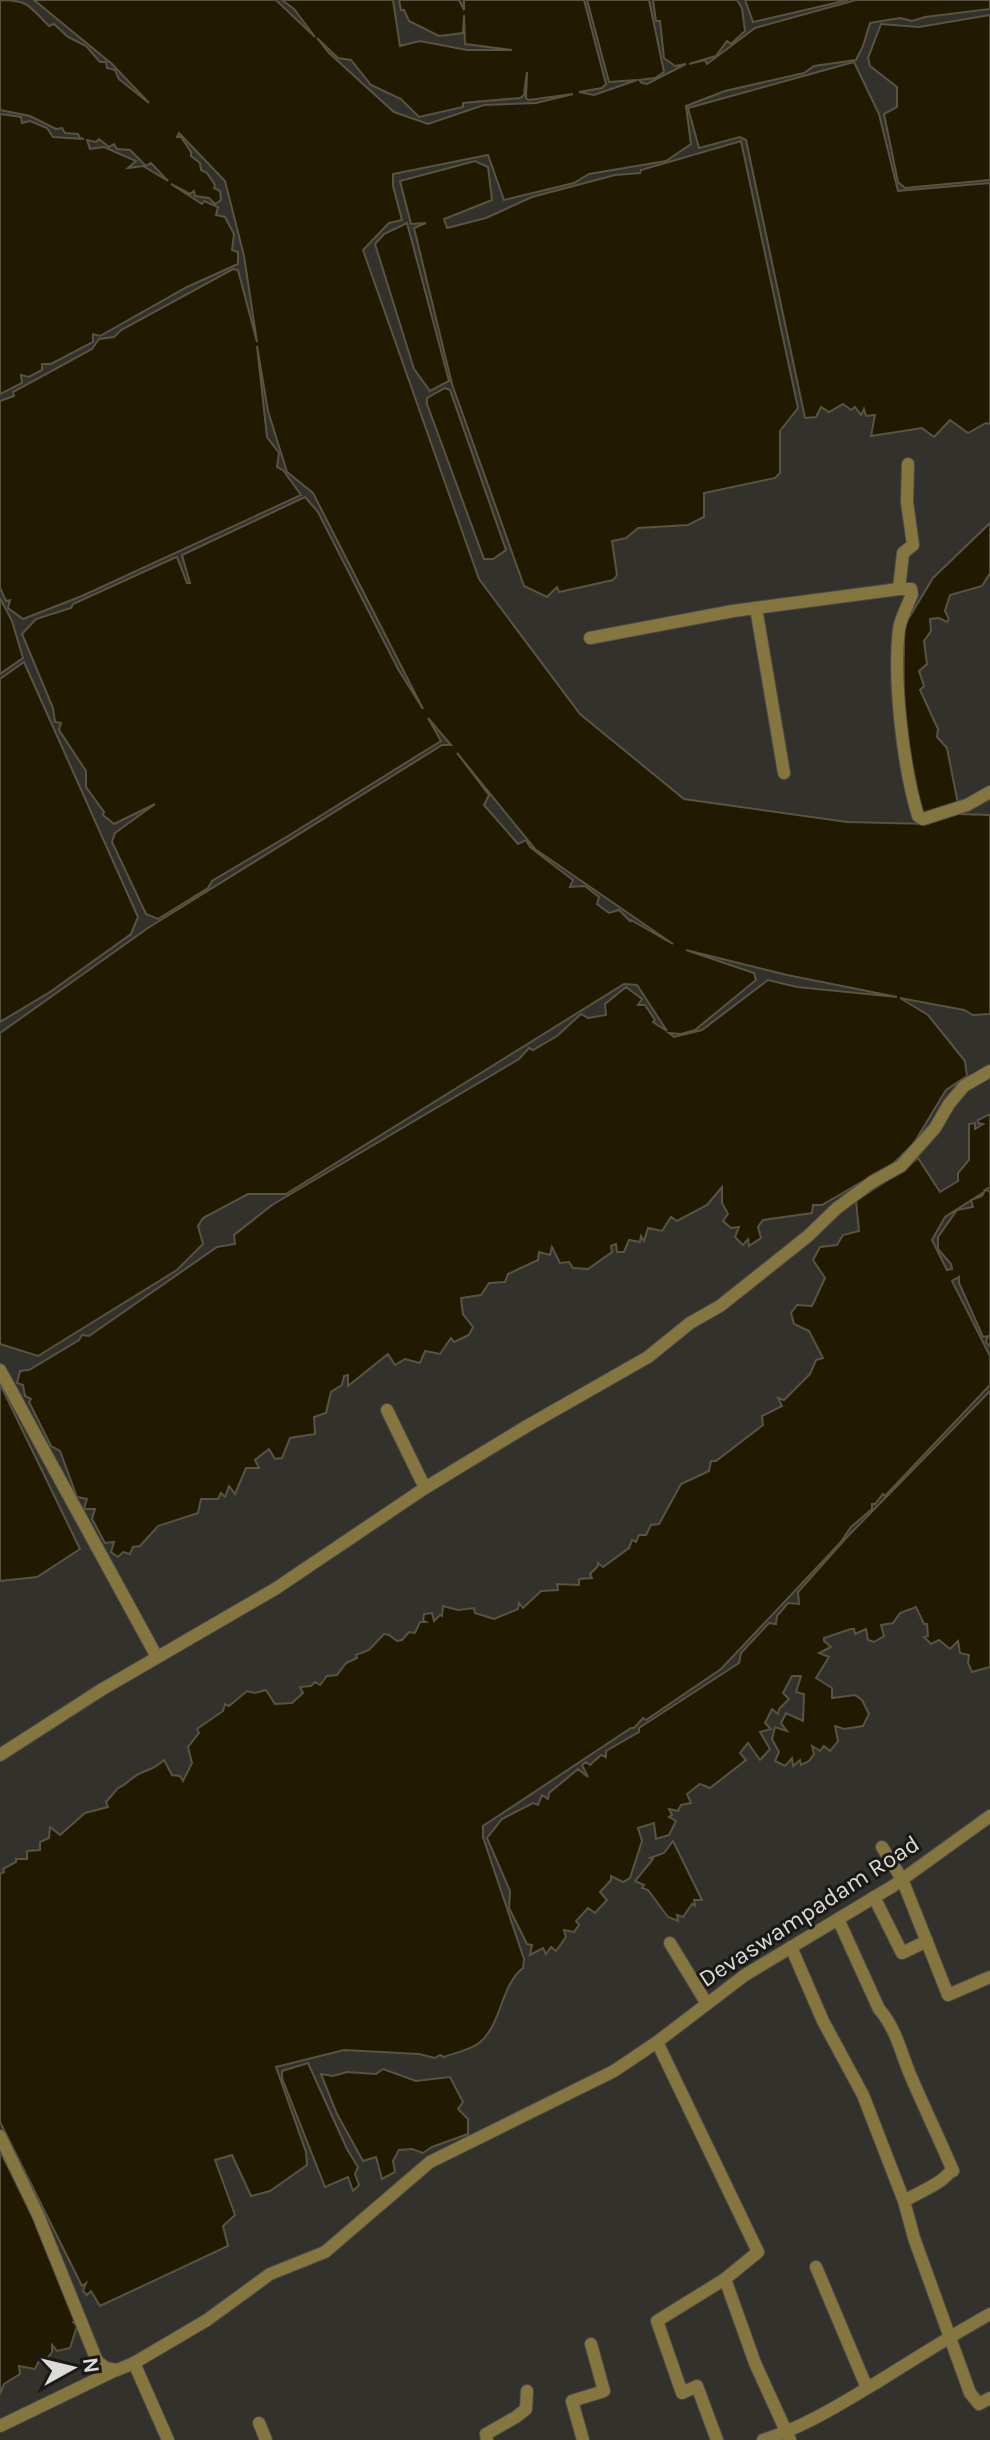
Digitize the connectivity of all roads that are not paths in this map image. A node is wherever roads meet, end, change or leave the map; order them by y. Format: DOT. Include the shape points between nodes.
graph roads {
  1 [pos="908,464"];
  2 [pos="899,589"];
  3 [pos="756,608"];
  4 [pos="590,638"];
  5 [pos="784,773"];
  6 [pos="990,792"];
  7 [pos="990,1071"];
  8 [pos="0,1370"];
  9 [pos="387,1410"];
  10 [pos="425,1488"];
  11 [pos="157,1657"];
  12 [pos="0,1755"];
  13 [pos="990,1816"];
  14 [pos="882,1847"];
  15 [pos="902,1879"];
  16 [pos="874,1897"];
  17 [pos="838,1919"];
  18 [pos="927,1941"];
  19 [pos="670,1943"];
  20 [pos="791,1947"];
  21 [pos="990,1977"];
  22 [pos="707,2004"];
  23 [pos="657,2042"];
  24 [pos="0,2136"];
  25 [pos="904,2201"];
  26 [pos="816,2267"];
  27 [pos="725,2279"];
  28 [pos="990,2314"];
  29 [pos="949,2336"];
  30 [pos="591,2344"];
  31 [pos="134,2363"];
  32 [pos="117,2370"];
  33 [pos="867,2388"];
  34 [pos="527,2391"];
  35 [pos="990,2398"];
  36 [pos="259,2423"];
  37 [pos="0,2426"];
  38 [pos="789,2436"];
  39 [pos="168,2440"];
  40 [pos="266,2440"];
  41 [pos="487,2440"];
  42 [pos="583,2440"];
  43 [pos="717,2440"];
  44 [pos="763,2440"];
  1 -- 2 [label="street" via="913,545 903,553"];
  2 -- 3 [label="street"];
  2 -- 6 [label="street" via="911,589 912,594 899,626 899,695 918,816 923,819 967,805"];
  3 -- 4 [label="street"];
  3 -- 5 [label="street"];
  7 -- 10 [label="street" via="964,1086 901,1166 837,1208 720,1306 621,1374"];
  8 -- 11 [label="street"];
  9 -- 10 [label="street"];
  10 -- 11 [label="street" via="275,1589"];
  11 -- 12 [label="street"];
  13 -- 15 [label="street, Devaswampadam Road"];
  14 -- 15 [label="street"];
  15 -- 16 [label="street, Devaswampadam Road"];
  15 -- 18 [label="street"];
  16 -- 17 [label="street, Devaswampadam Road"];
  16 -- 18 [label="street" via="902,1953"];
  17 -- 20 [label="street, Devaswampadam Road"];
  17 -- 25 [label="street" via="901,2046 953,2170"];
  18 -- 21 [label="street" via="948,1995"];
  19 -- 22 [label="street"];
  20 -- 22 [label="street, Devaswampadam Road"];
  20 -- 25 [label="street" via="863,2095"];
  22 -- 23 [label="street, Devaswampadam Road"];
  23 -- 27 [label="street" via="758,2252"];
  23 -- 31 [label="street, Devaswampadam Road" via="614,2071 430,2162 325,2252 270,2274"];
  24 -- 32 [label="street" via="97,2361"];
  25 -- 29 [label="street"];
  26 -- 33 [label="street"];
  27 -- 38 [label="street"];
  27 -- 43 [label="street" via="657,2321 682,2393 697,2386"];
  28 -- 29 [label="street"];
  29 -- 33 [label="street"];
  29 -- 35 [label="street" via="970,2393 979,2404"];
  30 -- 42 [label="street" via="604,2391 572,2401"];
  31 -- 32 [label="street, Devaswampadam Road"];
  31 -- 39 [label="street"];
  32 -- 37 [label="street, Devaswampadam Road"];
  33 -- 38 [label="street"];
  34 -- 41 [label="street" via="526,2409 486,2434"];
  36 -- 40 [label="street"];
  38 -- 44 [label="street"];
}
